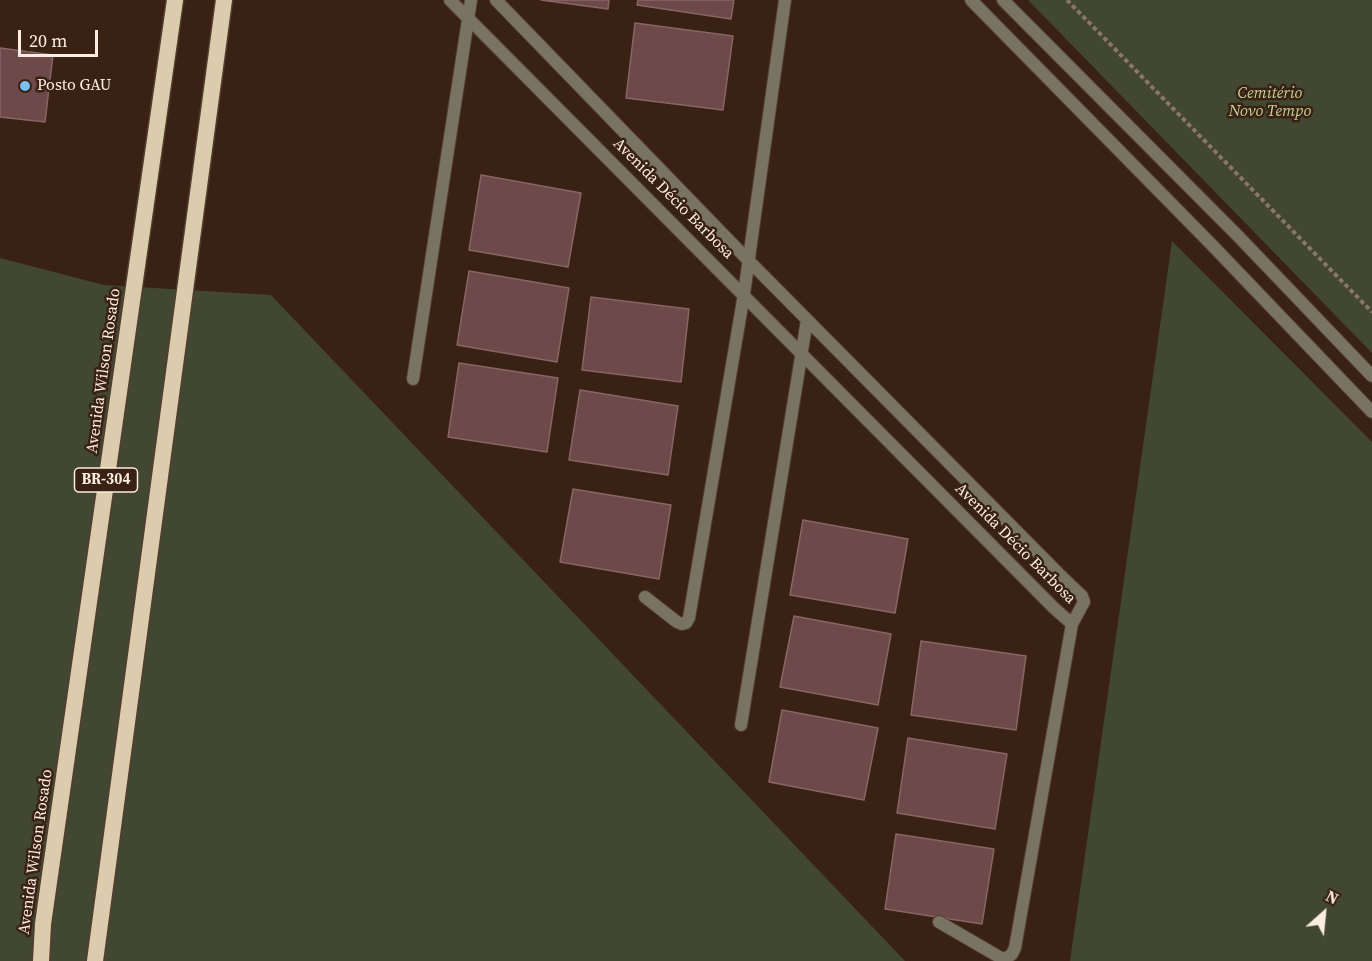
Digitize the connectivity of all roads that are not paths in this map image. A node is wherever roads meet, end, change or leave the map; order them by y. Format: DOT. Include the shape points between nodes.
graph roads {
  1 [pos="175,0"];
  2 [pos="224,0"];
  3 [pos="450,0"];
  4 [pos="471,0"];
  5 [pos="496,0"];
  6 [pos="785,0"];
  7 [pos="971,0"];
  8 [pos="1003,0"];
  9 [pos="468,17"];
  10 [pos="749,261"];
  11 [pos="744,294"];
  12 [pos="807,320"];
  13 [pos="801,353"];
  14 [pos="1372,376"];
  15 [pos="413,379"];
  16 [pos="1372,412"];
  17 [pos="645,597"];
  18 [pos="1072,624"];
  19 [pos="741,725"];
  20 [pos="939,922"];
  21 [pos="41,961"];
  22 [pos="95,961"];
  1 -- 21 [label="highway, Avenida Wilson Rosado / BR-304"];
  2 -- 22 [label="highway, BR-304"];
  3 -- 9 [label="street, Avenida Décio Barbosa"];
  4 -- 9 [label="street"];
  5 -- 10 [label="street, Avenida Décio Barbosa"];
  6 -- 10 [label="street"];
  7 -- 16 [label="street"];
  8 -- 14 [label="street"];
  9 -- 11 [label="street, Avenida Décio Barbosa"];
  9 -- 15 [label="street"];
  10 -- 11 [label="street"];
  10 -- 12 [label="street, Avenida Décio Barbosa"];
  11 -- 13 [label="street, Avenida Décio Barbosa"];
  11 -- 17 [label="street" via="689,618 682,624 677,622"];
  12 -- 13 [label="street"];
  12 -- 18 [label="street, Avenida Décio Barbosa" via="1082,596 1084,602"];
  13 -- 18 [label="street, Avenida Décio Barbosa"];
  13 -- 19 [label="street"];
  18 -- 20 [label="street" via="1015,948 1007,958 1001,958"];
}
